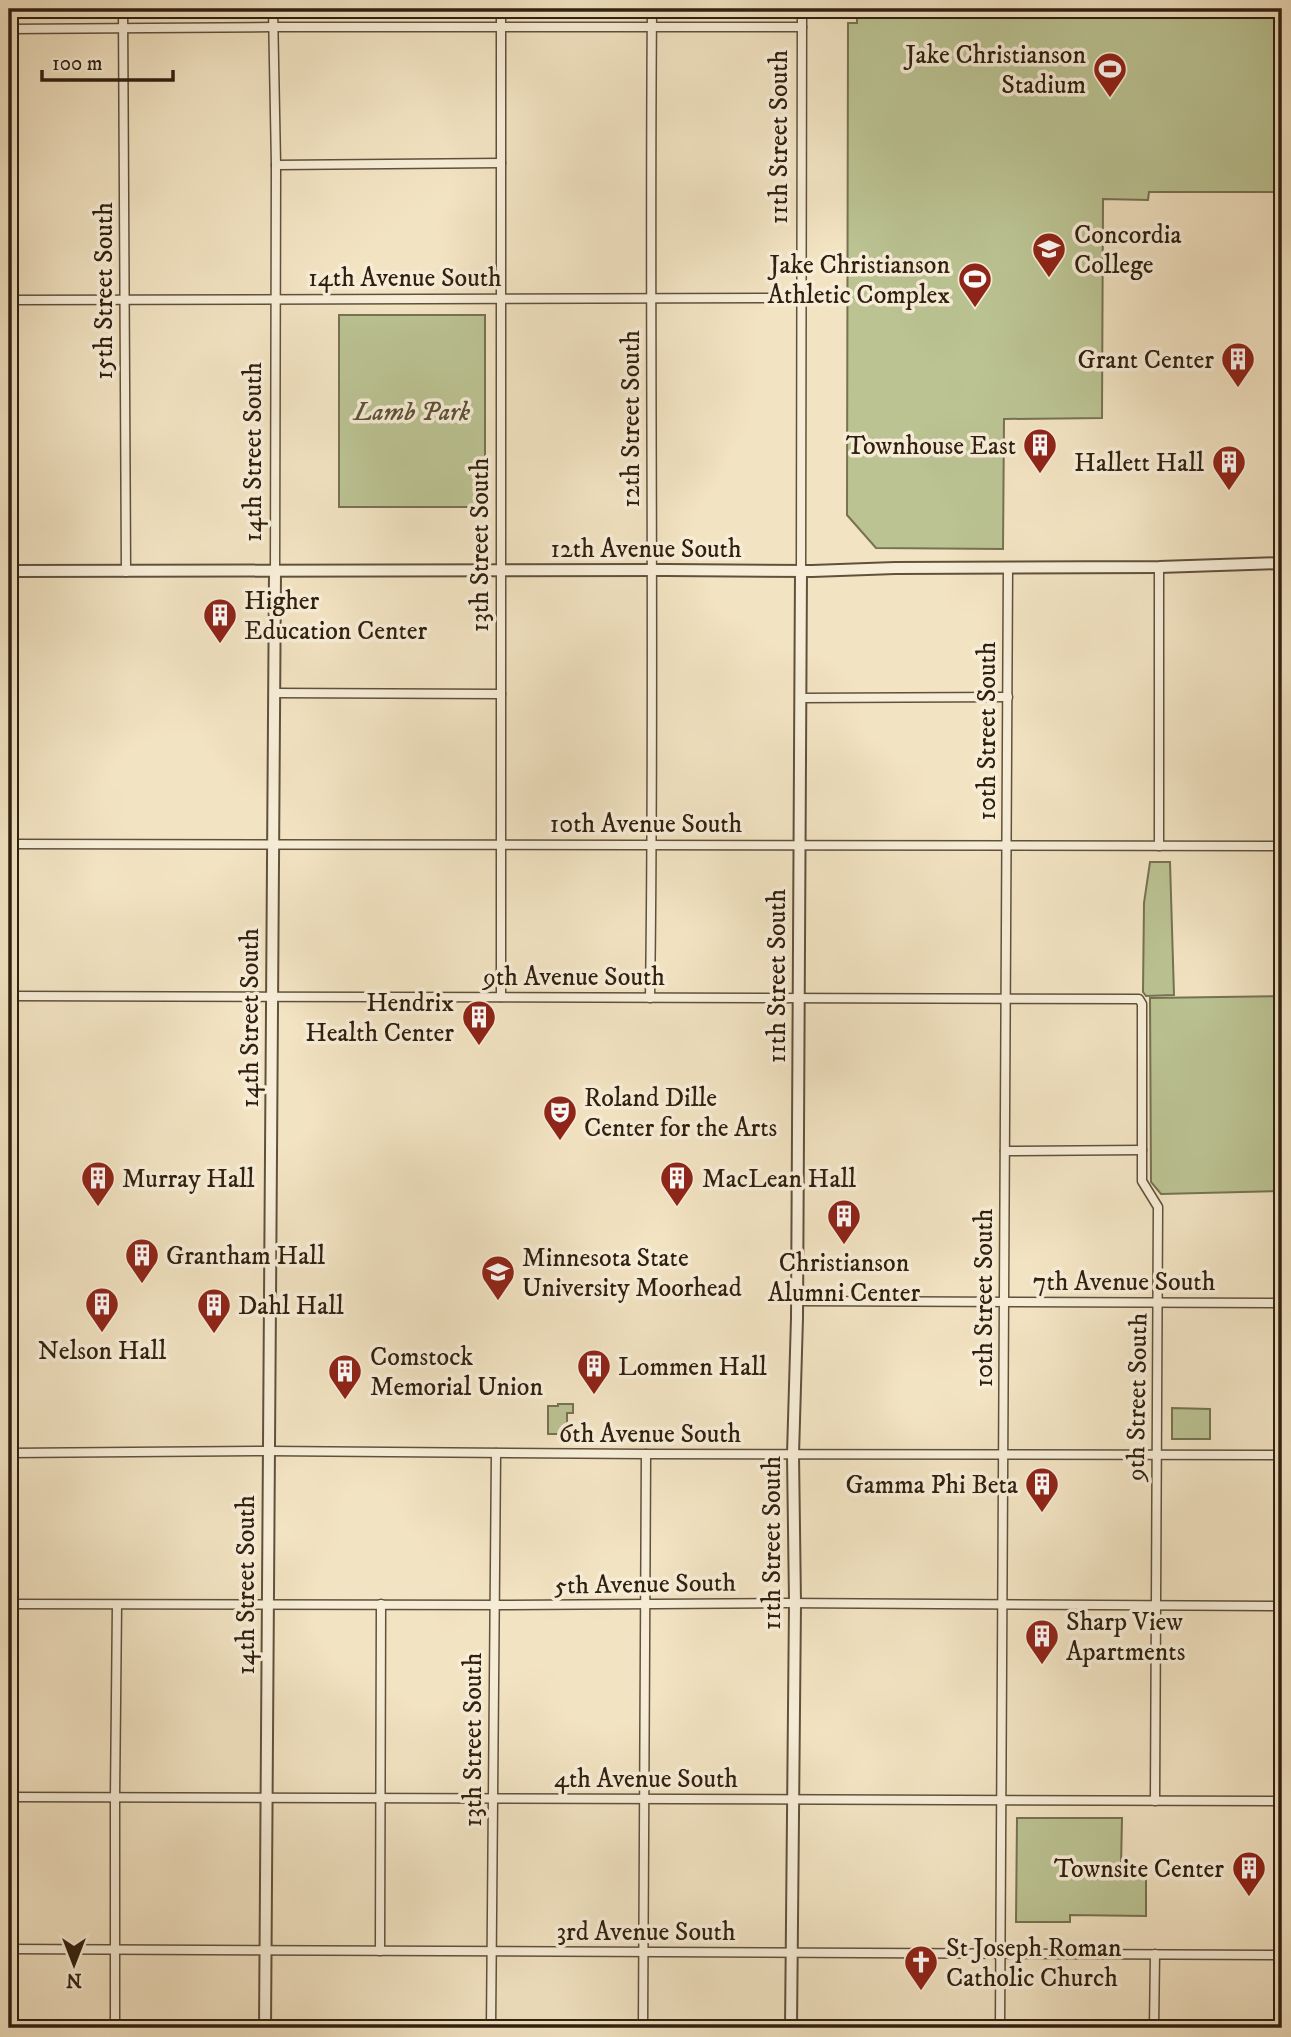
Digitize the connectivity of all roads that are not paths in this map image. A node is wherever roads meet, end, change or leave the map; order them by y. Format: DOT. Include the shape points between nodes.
graph roads {
  1 [pos="124,9"];
  2 [pos="274,9"];
  3 [pos="501,9"];
  4 [pos="652,9"];
  5 [pos="802,9"];
  6 [pos="273,27"];
  7 [pos="652,27"];
  8 [pos="802,27"];
  9 [pos="501,28"];
  10 [pos="9,29"];
  11 [pos="124,29"];
  12 [pos="501,163"];
  13 [pos="276,165"];
  14 [pos="650,298"];
  15 [pos="801,298"];
  16 [pos="274,299"];
  17 [pos="501,299"];
  18 [pos="9,300"];
  19 [pos="124,300"];
  20 [pos="1282,563"];
  21 [pos="1008,567"];
  22 [pos="1159,567"];
  23 [pos="500,570"];
  24 [pos="652,570"];
  25 [pos="9,571"];
  26 [pos="801,571"];
  27 [pos="126,572"];
  28 [pos="275,572"];
  29 [pos="274,693"];
  30 [pos="501,694"];
  31 [pos="1008,697"];
  32 [pos="801,698"];
  33 [pos="9,844"];
  34 [pos="274,844"];
  35 [pos="501,844"];
  36 [pos="653,844"];
  37 [pos="800,845"];
  38 [pos="1007,845"];
  39 [pos="1159,846"];
  40 [pos="1282,846"];
  41 [pos="9,996"];
  42 [pos="272,996"];
  43 [pos="500,997"];
  44 [pos="650,998"];
  45 [pos="798,998"];
  46 [pos="1006,999"];
  47 [pos="1139,999"];
  48 [pos="1142,1150"];
  49 [pos="1005,1151"];
  50 [pos="797,1301"];
  51 [pos="1004,1301"];
  52 [pos="1158,1302"];
  53 [pos="1282,1303"];
  54 [pos="269,1451"];
  55 [pos="9,1453"];
  56 [pos="496,1453"];
  57 [pos="646,1454"];
  58 [pos="793,1454"];
  59 [pos="1003,1454"];
  60 [pos="1156,1454"];
  61 [pos="1282,1455"];
  62 [pos="268,1603"];
  63 [pos="795,1603"];
  64 [pos="9,1604"];
  65 [pos="381,1604"];
  66 [pos="1002,1604"];
  67 [pos="1156,1604"];
  68 [pos="117,1605"];
  69 [pos="494,1605"];
  70 [pos="646,1605"];
  71 [pos="1282,1606"];
  72 [pos="9,1797"];
  73 [pos="114,1797"];
  74 [pos="267,1798"];
  75 [pos="381,1798"];
  76 [pos="492,1798"];
  77 [pos="646,1800"];
  78 [pos="793,1800"];
  79 [pos="1001,1800"];
  80 [pos="1155,1801"];
  81 [pos="1282,1801"];
  82 [pos="9,1949"];
  83 [pos="116,1950"];
  84 [pos="266,1950"];
  85 [pos="380,1951"];
  86 [pos="492,1951"];
  87 [pos="644,1951"];
  88 [pos="792,1953"];
  89 [pos="1000,1954"];
  90 [pos="1155,1954"];
  91 [pos="1282,1955"];
  92 [pos="115,2028"];
  93 [pos="265,2028"];
  94 [pos="491,2028"];
  95 [pos="643,2028"];
  96 [pos="791,2028"];
  97 [pos="1000,2028"];
  98 [pos="1154,2028"];
  1 -- 11 [label="street, 15th Street South"];
  2 -- 6 [label="street, 14th Street South"];
  3 -- 9 [label="street, 13th Street South"];
  4 -- 7 [label="street, 12th Street South"];
  5 -- 8 [label="street, 11th Street South"];
  6 -- 9 [label="street"];
  6 -- 11 [label="street"];
  6 -- 13 [label="street, 14th Street South"];
  7 -- 8 [label="street"];
  7 -- 9 [label="street"];
  7 -- 14 [label="street, 12th Street South"];
  8 -- 15 [label="street, 11th Street South"];
  9 -- 12 [label="street, 13th Street South"];
  10 -- 11 [label="street"];
  11 -- 19 [label="street, 15th Street South"];
  12 -- 13 [label="street"];
  12 -- 17 [label="street, 13th Street South"];
  13 -- 16 [label="street, 14th Street South"];
  14 -- 15 [label="street, 14th Avenue South"];
  14 -- 17 [label="street, 14th Avenue South"];
  14 -- 24 [label="street, 12th Street South"];
  15 -- 26 [label="street, 11th Street South"];
  16 -- 17 [label="street, 14th Avenue South"];
  16 -- 19 [label="street, 14th Avenue South"];
  16 -- 28 [label="street, 14th Street South"];
  17 -- 23 [label="street, 13th Street South"];
  18 -- 19 [label="street, 14th Avenue South"];
  19 -- 27 [label="street, 15th Street South"];
  20 -- 22 [label="street, 12th Avenue South"];
  21 -- 22 [label="street, 12th Avenue South"];
  21 -- 26 [label="street, 12th Avenue South"];
  21 -- 31 [label="street, 10th Street South"];
  22 -- 39 [label="street"];
  23 -- 24 [label="street, 12th Avenue South"];
  23 -- 28 [label="street, 12th Avenue South"];
  23 -- 30 [label="street, 13th Street South"];
  24 -- 26 [label="street, 12th Avenue South"];
  24 -- 36 [label="street, 12th Street South"];
  25 -- 27 [label="street, 12th Avenue South"];
  26 -- 32 [label="street, 11th Street South"];
  27 -- 28 [label="street, 12th Avenue South"];
  28 -- 29 [label="street, 14th Street South"];
  29 -- 30 [label="street"];
  29 -- 34 [label="street, 14th Street South"];
  30 -- 35 [label="street, 13th Street South"];
  31 -- 32 [label="street"];
  31 -- 38 [label="street, 10th Street South"];
  32 -- 37 [label="street, 11th Street South"];
  33 -- 34 [label="street, 10th Avenue South"];
  34 -- 35 [label="street, 10th Avenue South"];
  34 -- 42 [label="street, 14th Street South"];
  35 -- 36 [label="street, 10th Avenue South"];
  35 -- 43 [label="street, 13th Street South"];
  36 -- 37 [label="street, 10th Avenue South"];
  36 -- 44 [label="street, 12th Street South"];
  37 -- 38 [label="street, 10th Avenue South"];
  37 -- 45 [label="street, 11th Street South"];
  38 -- 39 [label="street, 10th Avenue South"];
  38 -- 46 [label="street, 10th Street South"];
  39 -- 40 [label="street, 10th Avenue South"];
  41 -- 42 [label="street, 9th Avenue South"];
  42 -- 43 [label="street, 9th Avenue South"];
  42 -- 54 [label="street, 14th Street South"];
  43 -- 44 [label="street, 9th Avenue South"];
  44 -- 45 [label="street, 9th Avenue South"];
  45 -- 46 [label="street, 9th Avenue South"];
  45 -- 50 [label="street, 11th Street South"];
  46 -- 47 [label="street, 9th Avenue South"];
  46 -- 49 [label="street, 10th Street South"];
  47 -- 48 [label="street, 9th Street South"];
  48 -- 49 [label="street"];
  48 -- 52 [label="street, 9th Street South" via="1142,1181 1158,1207"];
  49 -- 51 [label="street, 10th Street South"];
  50 -- 51 [label="street, 7th Avenue South"];
  50 -- 58 [label="street, 11th Street South"];
  51 -- 52 [label="street, 7th Avenue South"];
  51 -- 59 [label="street, 10th Street South"];
  52 -- 53 [label="street, 7th Avenue South"];
  52 -- 60 [label="street, 9th Street South"];
  54 -- 55 [label="street, 6th Avenue South"];
  54 -- 56 [label="street, 6th Avenue South"];
  54 -- 62 [label="street, 14th Street South"];
  56 -- 57 [label="street, 6th Avenue South"];
  56 -- 69 [label="street, 13th Street South"];
  57 -- 58 [label="street, 6th Avenue South"];
  57 -- 70 [label="street"];
  58 -- 59 [label="street, 6th Avenue South"];
  58 -- 63 [label="street, 11th Street South"];
  59 -- 60 [label="street, 6th Avenue South"];
  59 -- 66 [label="street, 10th Street South"];
  60 -- 61 [label="street, 6th Avenue South"];
  60 -- 67 [label="street, 9th Street South"];
  62 -- 65 [label="street, 5th Avenue South"];
  62 -- 68 [label="street, 5th Avenue South"];
  62 -- 74 [label="street, 14th Street South"];
  63 -- 66 [label="street, 5th Avenue South"];
  63 -- 70 [label="street, 5th Avenue South"];
  63 -- 78 [label="street, 11th Street South"];
  64 -- 68 [label="street, 5th Avenue South"];
  65 -- 69 [label="street, 5th Avenue South"];
  65 -- 75 [label="street"];
  66 -- 67 [label="street, 5th Avenue South"];
  66 -- 79 [label="street, 10th Street South"];
  67 -- 71 [label="street, 5th Avenue South"];
  67 -- 80 [label="street, 9th Street South"];
  68 -- 73 [label="street"];
  69 -- 70 [label="street, 5th Avenue South"];
  69 -- 76 [label="street, 13th Street South"];
  70 -- 77 [label="street"];
  72 -- 73 [label="street, 4th Avenue South"];
  73 -- 74 [label="street, 4th Avenue South"];
  73 -- 83 [label="street"];
  74 -- 75 [label="street, 4th Avenue South"];
  74 -- 84 [label="street, 14th Street South"];
  75 -- 76 [label="street, 4th Avenue South"];
  75 -- 85 [label="street"];
  76 -- 77 [label="street, 4th Avenue South"];
  76 -- 86 [label="street, 13th Street South"];
  77 -- 78 [label="street, 4th Avenue South"];
  77 -- 87 [label="street"];
  78 -- 79 [label="street, 4th Avenue South"];
  78 -- 88 [label="street, 11th Street South"];
  79 -- 80 [label="street, 4th Avenue South"];
  79 -- 89 [label="street, 10th Street South"];
  80 -- 81 [label="street, 4th Avenue South"];
  82 -- 83 [label="street, 3rd Avenue South"];
  83 -- 84 [label="street, 3rd Avenue South"];
  83 -- 92 [label="street"];
  84 -- 85 [label="street, 3rd Avenue South"];
  84 -- 93 [label="street, 14th Street South"];
  85 -- 86 [label="street, 3rd Avenue South"];
  86 -- 87 [label="street, 3rd Avenue South"];
  86 -- 94 [label="street, 13th Street South"];
  87 -- 88 [label="street, 3rd Avenue South"];
  87 -- 95 [label="street"];
  88 -- 89 [label="street, 3rd Avenue South"];
  88 -- 96 [label="street, 11th Street South"];
  89 -- 90 [label="street, 3rd Avenue South"];
  89 -- 97 [label="street, 10th Street South"];
  90 -- 91 [label="street, 3rd Avenue South"];
  90 -- 98 [label="street"];
}
